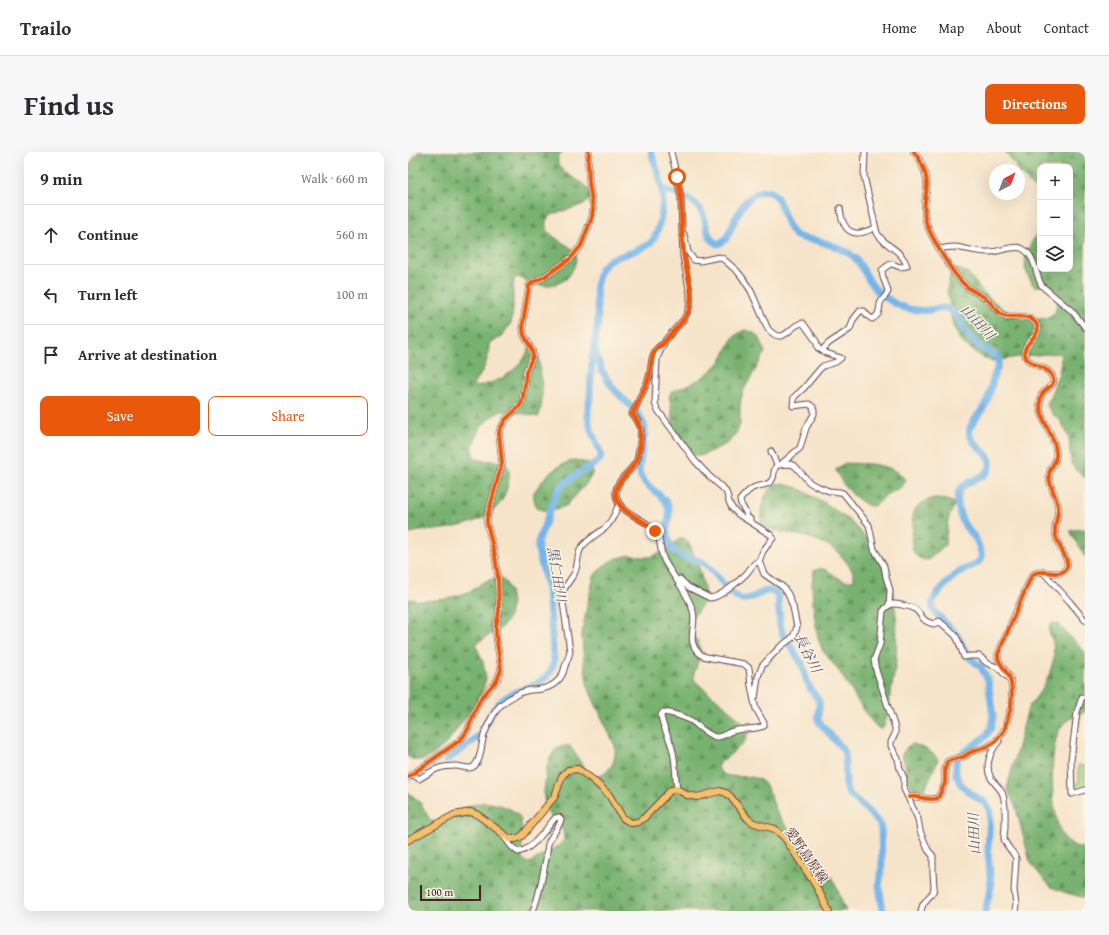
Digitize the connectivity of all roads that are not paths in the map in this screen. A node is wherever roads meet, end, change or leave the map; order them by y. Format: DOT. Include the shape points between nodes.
graph roads {
  1 [pos="588,152"];
  2 [pos="671,152"];
  3 [pos="865,152"];
  4 [pos="914,152"];
  5 [pos="840,208"];
  6 [pos="875,228"];
  7 [pos="682,232"];
  8 [pos="939,249"];
  9 [pos="1085,327"];
  10 [pos="663,344"];
  11 [pos="822,350"];
  12 [pos="770,451"];
  13 [pos="779,465"];
  14 [pos="619,504"];
  15 [pos="732,508"];
  16 [pos="747,517"];
  17 [pos="768,533"];
  18 [pos="759,561"];
  19 [pos="1044,572"];
  20 [pos="672,573"];
  21 [pos="889,605"];
  22 [pos="1085,620"];
  23 [pos="1008,676"];
  24 [pos="1082,697"];
  25 [pos="754,701"];
  26 [pos="1001,736"];
  27 [pos="413,776"];
  28 [pos="677,789"];
  29 [pos="1085,790"];
  30 [pos="909,797"];
  31 [pos="499,830"];
  32 [pos="408,840"];
  33 [pos="533,911"];
  34 [pos="829,911"];
  35 [pos="921,911"];
  36 [pos="1015,911"];
  1 -- 27 [label="street" via="592,217 581,246 574,256 529,286 522,322 533,356 526,372 522,402 502,424 499,433 502,463 487,523 498,577 499,612 496,635 501,670 497,680 481,698 463,737"];
  2 -- 7 [label="street" via="680,190"];
  3 -- 6 [label="street" via="864,176"];
  4 -- 8 [label="street" via="923,167 927,183 925,220"];
  5 -- 6 [label="street" via="843,223 851,232 861,233"];
  6 -- 11 [label="street" via="879,237 902,255 907,266 890,264 882,270 888,292 880,304 880,311 872,318 864,311 860,311 847,331"];
  7 -- 10 [label="street" via="690,304 684,319"];
  7 -- 11 [label="street" via="688,252 694,260 719,257 740,274 751,291 768,329 775,335 788,333 799,323 803,323 818,348"];
  8 -- 9 [label="street" via="953,247 989,253 1014,247 1023,248 1030,256 1042,286 1072,311"];
  8 -- 19 [label="street" via="960,279 970,289 982,295 999,313 1030,318 1038,328 1025,354 1027,359 1048,372 1054,380 1040,396 1039,402 1056,456 1049,476 1058,504 1056,540 1068,562 1061,572"];
  10 -- 14 [label="street" via="654,352 649,377 632,414 638,421 642,435 637,460 616,487"];
  10 -- 15 [label="street" via="656,365 657,409 695,461 725,490"];
  11 -- 13 [label="street" via="840,358 818,370 794,397 793,406 809,404 813,407 814,414 806,428 800,448"];
  12 -- 13 [label="street"];
  13 -- 16 [label="street" via="774,469 772,482 755,487 740,500"];
  13 -- 21 [label="street" via="795,466 809,482 830,492 842,493 869,526 874,549 884,566 890,590"];
  14 -- 20 [label="street" via="652,527 659,539 661,555"];
  14 -- 27 [label="street" via="606,527 581,548 576,570 563,591 570,652 563,674 552,686 518,694 497,709 483,738 482,751 474,767 444,766 419,779"];
  15 -- 16 [label="street"];
  15 -- 17 [label="street"];
  16 -- 17 [label="street"];
  17 -- 18 [label="street" via="772,539"];
  18 -- 20 [label="street" via="728,589 712,598 688,587"];
  18 -- 25 [label="street" via="764,574 786,591 793,607 797,627 794,634 762,666"];
  19 -- 22 [label="street"];
  19 -- 23 [label="street" via="1036,573 1030,579 998,654"];
  20 -- 25 [label="street" via="682,586 693,611 693,645 703,656 747,665"];
  21 -- 23 [label="street" via="912,607 924,621 934,624 939,621 958,640 964,657 979,656"];
  21 -- 30 [label="street" via="883,611 880,644 874,660 895,728 891,746 898,759 904,778 904,789"];
  23 -- 26 [label="street" via="1012,700"];
  24 -- 29 [label="street" via="1077,712 1071,760 1072,794"];
  25 -- 28 [label="street" via="764,726 735,730 721,737 705,732 690,720 663,712 661,723 675,759"];
  26 -- 30 [label="street" via="987,747 949,761 946,764 945,783 938,798 931,800 919,796"];
  26 -- 36 [label="street" via="991,755 988,771 1003,794 1004,838 1016,859"];
  28 -- 31 [label="main road" via="671,790 644,818 631,823 623,818 609,795 593,780 578,769 568,770 562,776 555,796 522,836 516,840 510,839"];
  28 -- 34 [label="main road, 愛野島原線" via="697,797 720,791 726,793 748,819 775,829 785,838"];
  30 -- 35 [label="street" via="920,831 933,856 933,892 923,904"];
  31 -- 32 [label="main road" via="471,812 454,815"];
  31 -- 33 [label="street" via="511,846 521,852 532,844 555,818 559,816 561,819 549,842"];
}
